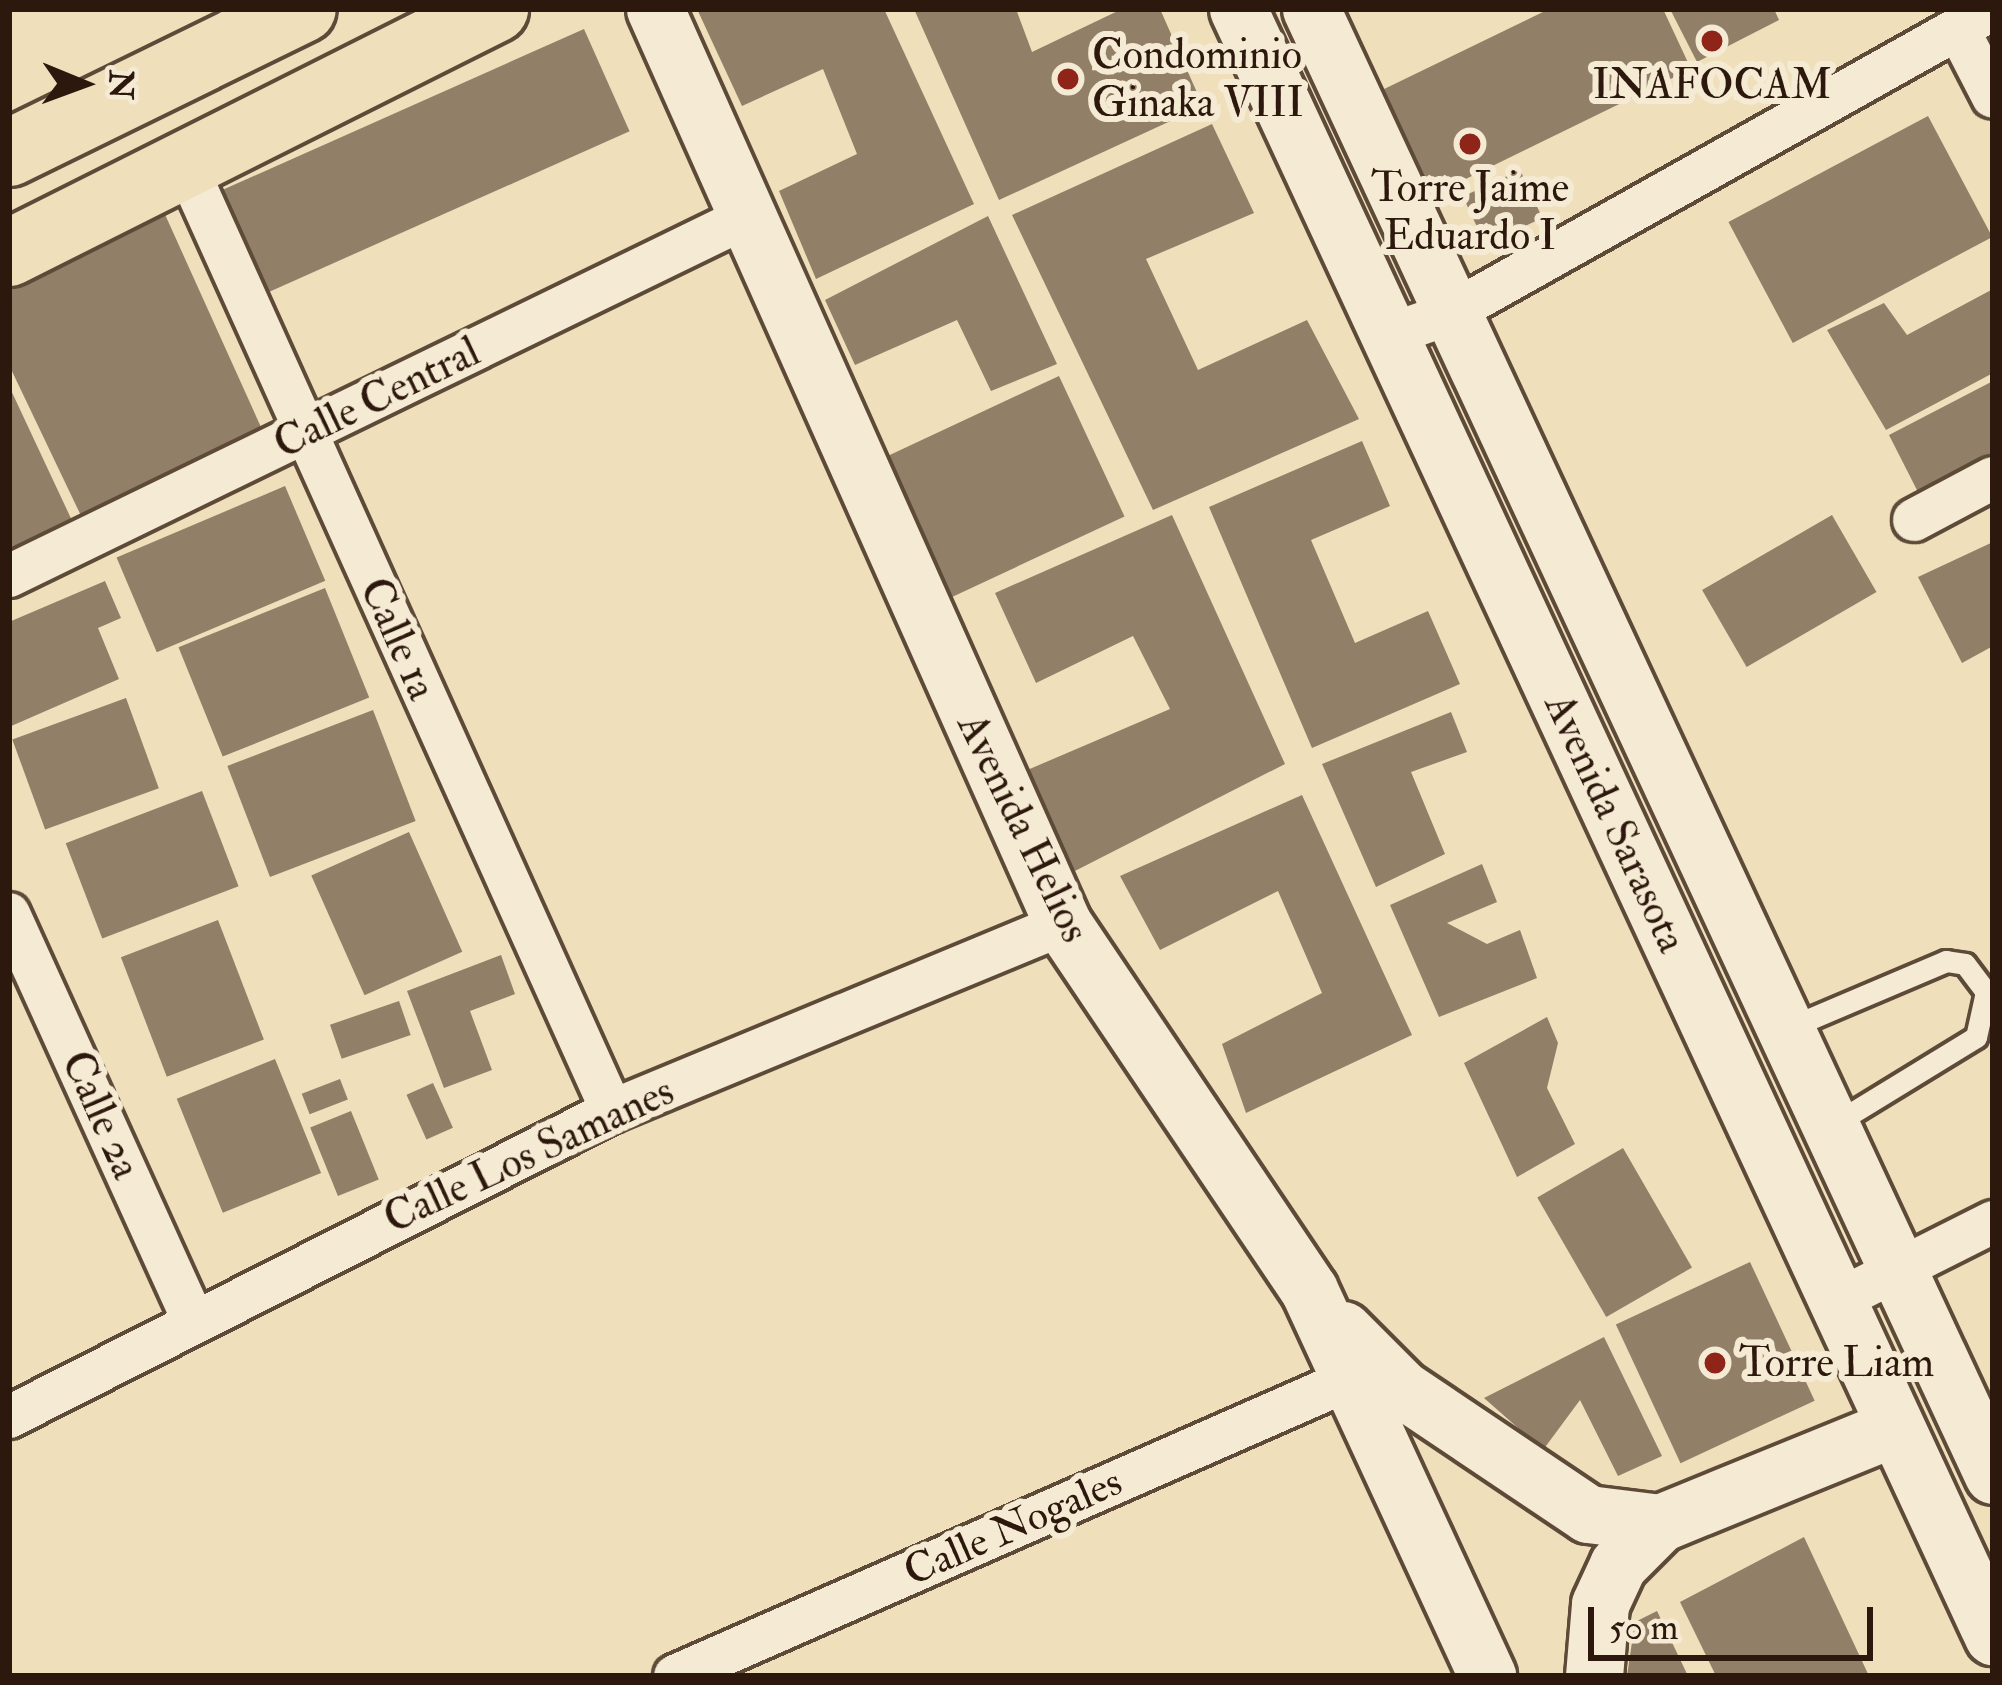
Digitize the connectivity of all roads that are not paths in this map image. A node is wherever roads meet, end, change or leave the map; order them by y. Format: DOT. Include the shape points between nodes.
graph roads {
  1 [pos="303,9"];
  2 [pos="495,9"];
  3 [pos="655,9"];
  4 [pos="1238,9"];
  5 [pos="1310,9"];
  6 [pos="1975,19"];
  7 [pos="427,24"];
  8 [pos="1993,97"];
  9 [pos="31,141"];
  10 [pos="186,166"];
  11 [pos="100,208"];
  12 [pos="745,218"];
  13 [pos="9,254"];
  14 [pos="1449,314"];
  15 [pos="1389,335"];
  16 [pos="306,433"];
  17 [pos="1993,478"];
  18 [pos="1914,520"];
  19 [pos="9,576"];
  20 [pos="9,914"];
  21 [pos="1063,924"];
  22 [pos="1785,1029"];
  23 [pos="612,1111"];
  24 [pos="1830,1126"];
  25 [pos="1993,1222"];
  26 [pos="1898,1269"];
  27 [pos="1309,1291"];
  28 [pos="1836,1301"];
  29 [pos="192,1317"];
  30 [pos="1351,1378"];
  31 [pos="9,1418"];
  32 [pos="1894,1427"];
  33 [pos="1993,1474"];
  34 [pos="1660,1523"];
  35 [pos="1993,1636"];
  36 [pos="675,1676"];
  37 [pos="1487,1676"];
  38 [pos="1594,1676"];
  1 -- 9 [label="main road"];
  2 -- 7 [label="main road"];
  3 -- 12 [label="main road, Avenida Helios"];
  4 -- 15 [label="main road, Avenida Sarasota"];
  5 -- 14 [label="main road, Avenida Sarasota"];
  6 -- 8 [label="street"];
  6 -- 14 [label="street"];
  7 -- 10 [label="main road"];
  9 -- 11 [label="main road"];
  10 -- 11 [label="main road"];
  10 -- 16 [label="street, Calle 1a"];
  11 -- 13 [label="main road"];
  12 -- 16 [label="street, Calle Central"];
  12 -- 21 [label="main road, Avenida Helios"];
  14 -- 15 [label="street"];
  14 -- 22 [label="main road, Avenida Sarasota"];
  15 -- 28 [label="main road, Avenida Sarasota"];
  16 -- 19 [label="street, Calle Central"];
  16 -- 23 [label="street, Calle 1a"];
  17 -- 18 [label="street"];
  20 -- 29 [label="street, Calle 2a"];
  21 -- 23 [label="street, Calle Los Samanes"];
  21 -- 27 [label="main road, Avenida Helios"];
  22 -- 24 [label="main road, Avenida Sarasota"];
  22 -- 24 [label="lane" via="1946,961 1965,964 1986,992 1976,1037"];
  23 -- 29 [label="street, Calle Los Samanes"];
  24 -- 26 [label="main road, Avenida Sarasota"];
  25 -- 26 [label="street"];
  26 -- 28 [label="street"];
  26 -- 33 [label="main road, Avenida Sarasota"];
  27 -- 30 [label="main road, Avenida Helios"];
  27 -- 34 [label="main road" via="1402,1389 1507,1465 1588,1514"];
  28 -- 32 [label="main road, Avenida Sarasota"];
  29 -- 31 [label="street, Calle Los Samanes"];
  30 -- 36 [label="street, Calle Nogales"];
  30 -- 37 [label="main road, Avenida Helios"];
  32 -- 34 [label="main road"];
  32 -- 35 [label="main road, Avenida Sarasota"];
  34 -- 38 [label="main road" via="1618,1565 1600,1604"];
}
